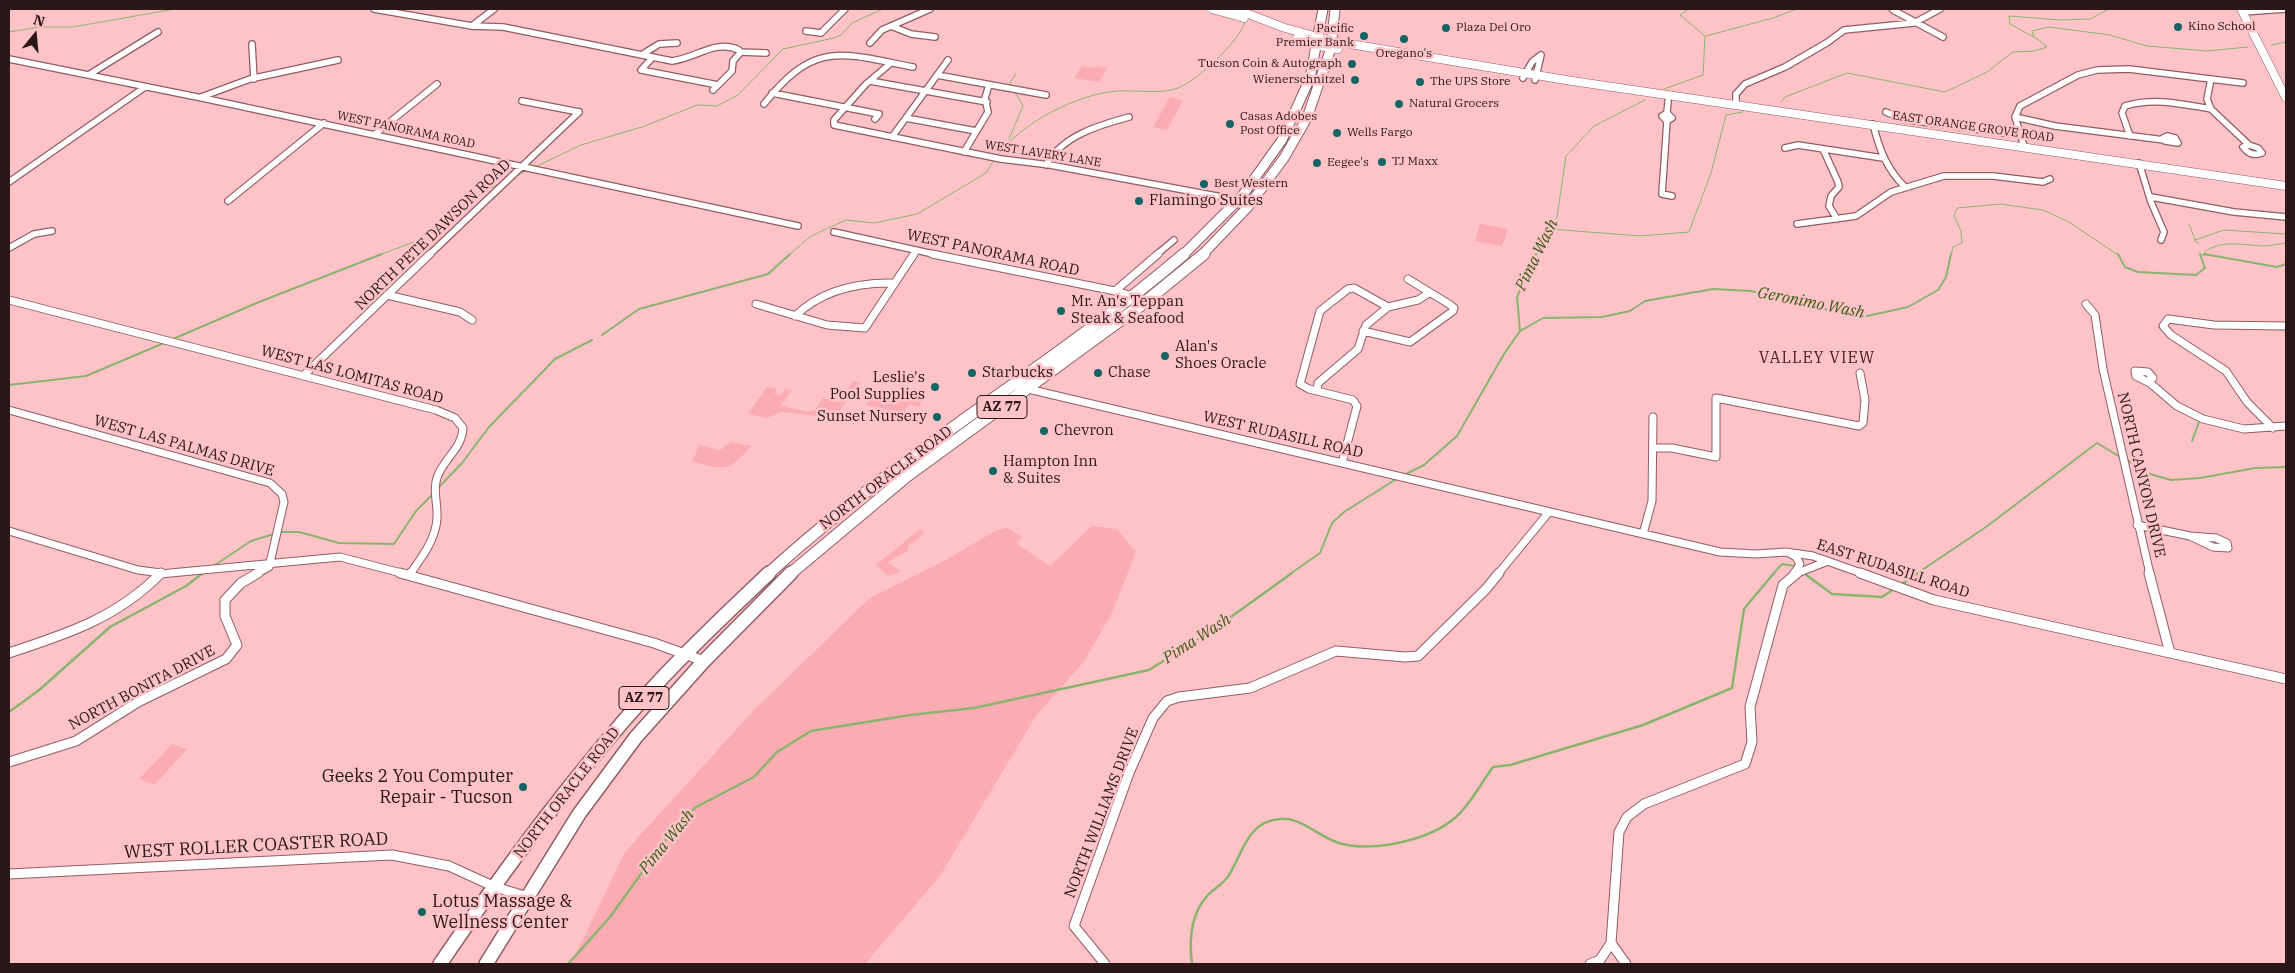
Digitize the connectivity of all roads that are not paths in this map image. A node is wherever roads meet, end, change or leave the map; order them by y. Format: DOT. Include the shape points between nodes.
graph roads {
  1 [pos="374,9"];
  2 [pos="494,9"];
  3 [pos="845,9"];
  4 [pos="930,9"];
  5 [pos="1212,9"];
  6 [pos="1235,9"];
  7 [pos="1323,9"];
  8 [pos="1335,9"];
  9 [pos="1940,9"];
  10 [pos="2286,9"];
  11 [pos="1894,10"];
  12 [pos="2242,10"];
  13 [pos="1916,23"];
  14 [pos="472,26"];
  15 [pos="891,26"];
  16 [pos="806,31"];
  17 [pos="158,32"];
  18 [pos="1942,37"];
  19 [pos="935,38"];
  20 [pos="1319,42"];
  21 [pos="677,43"];
  22 [pos="870,43"];
  23 [pos="252,44"];
  24 [pos="1332,45"];
  25 [pos="740,52"];
  26 [pos="766,53"];
  27 [pos="644,54"];
  28 [pos="653,58"];
  29 [pos="9,59"];
  30 [pos="338,60"];
  31 [pos="948,60"];
  32 [pos="891,64"];
  33 [pos="913,67"];
  34 [pos="90,74"];
  35 [pos="937,75"];
  36 [pos="1524,76"];
  37 [pos="1536,77"];
  38 [pos="2211,79"];
  39 [pos="254,80"];
  40 [pos="870,81"];
  41 [pos="2243,83"];
  42 [pos="436,84"];
  43 [pos="989,85"];
  44 [pos="145,87"];
  45 [pos="926,91"];
  46 [pos="1656,92"];
  47 [pos="772,93"];
  48 [pos="1046,95"];
  49 [pos="1677,95"];
  50 [pos="201,97"];
  51 [pos="2286,98"];
  52 [pos="522,101"];
  53 [pos="1668,101"];
  54 [pos="987,102"];
  55 [pos="764,104"];
  56 [pos="1736,104"];
  57 [pos="846,108"];
  58 [pos="2211,109"];
  59 [pos="1886,112"];
  60 [pos="1129,117"];
  61 [pos="2015,117"];
  62 [pos="875,118"];
  63 [pos="906,118"];
  64 [pos="324,124"];
  65 [pos="1873,124"];
  66 [pos="976,131"];
  67 [pos="375,134"];
  68 [pos="2020,135"];
  69 [pos="2130,136"];
  70 [pos="892,137"];
  71 [pos="2164,140"];
  72 [pos="2249,145"];
  73 [pos="2024,146"];
  74 [pos="1785,148"];
  75 [pos="1823,149"];
  76 [pos="964,152"];
  77 [pos="1883,158"];
  78 [pos="2139,163"];
  79 [pos="1046,164"];
  80 [pos="522,168"];
  81 [pos="2050,180"];
  82 [pos="9,182"];
  83 [pos="1904,186"];
  84 [pos="2286,186"];
  85 [pos="1672,196"];
  86 [pos="2151,197"];
  87 [pos="228,201"];
  88 [pos="1235,203"];
  89 [pos="1247,208"];
  90 [pos="2286,217"];
  91 [pos="1837,219"];
  92 [pos="1797,224"];
  93 [pos="798,226"];
  94 [pos="52,231"];
  95 [pos="834,232"];
  96 [pos="1174,240"];
  97 [pos="2161,240"];
  98 [pos="9,248"];
  99 [pos="916,251"];
  100 [pos="1408,279"];
  101 [pos="895,283"];
  102 [pos="1115,290"];
  103 [pos="1429,292"];
  104 [pos="387,296"];
  105 [pos="1133,296"];
  106 [pos="9,300"];
  107 [pos="1144,303"];
  108 [pos="756,304"];
  109 [pos="2086,304"];
  110 [pos="1388,307"];
  111 [pos="795,316"];
  112 [pos="472,320"];
  113 [pos="2286,326"];
  114 [pos="1363,331"];
  115 [pos="1860,373"];
  116 [pos="303,376"];
  117 [pos="2148,381"];
  118 [pos="1011,385"];
  119 [pos="1026,388"];
  120 [pos="1317,391"];
  121 [pos="9,410"];
  122 [pos="1654,417"];
  123 [pos="2286,426"];
  124 [pos="2274,428"];
  125 [pos="1654,448"];
  126 [pos="1342,463"];
  127 [pos="889,474"];
  128 [pos="900,482"];
  129 [pos="1549,512"];
  130 [pos="2137,525"];
  131 [pos="9,531"];
  132 [pos="1643,534"];
  133 [pos="2190,536"];
  134 [pos="1788,552"];
  135 [pos="1828,560"];
  136 [pos="271,562"];
  137 [pos="161,573"];
  138 [pos="410,575"];
  139 [pos="1793,576"];
  140 [pos="9,653"];
  141 [pos="2170,653"];
  142 [pos="686,654"];
  143 [pos="704,661"];
  144 [pos="2286,679"];
  145 [pos="9,762"];
  146 [pos="9,874"];
  147 [pos="495,887"];
  148 [pos="528,897"];
  149 [pos="1611,943"];
  150 [pos="440,964"];
  151 [pos="486,964"];
  152 [pos="1105,964"];
  153 [pos="1590,964"];
  154 [pos="1626,964"];
  1 -- 14 [label="street"];
  2 -- 14 [label="street"];
  3 -- 16 [label="street" via="821,33"];
  4 -- 15 [label="street"];
  5 -- 20 [label="main road"];
  6 -- 20 [label="main road"];
  7 -- 20 [label="highway, NORTH ORACLE ROAD / AZ 77"];
  8 -- 24 [label="highway, NORTH ORACLE ROAD / AZ 77"];
  9 -- 13 [label="street"];
  10 -- 12 [label="street"];
  11 -- 13 [label="street"];
  12 -- 51 [label="main road"];
  13 -- 18 [label="street"];
  13 -- 56 [label="street" via="1844,30 1785,67 1745,84 1736,94"];
  14 -- 27 [label="street" via="503,27"];
  15 -- 19 [label="street"];
  15 -- 22 [label="street" via="882,30"];
  17 -- 34 [label="street"];
  20 -- 24 [label="main road, EAST ORANGE GROVE ROAD"];
  20 -- 88 [label="highway, NORTH ORACLE ROAD / AZ 77" via="1304,95 1287,130"];
  21 -- 27 [label="street" via="660,44"];
  23 -- 39 [label="street"];
  24 -- 36 [label="main road, EAST ORANGE GROVE ROAD"];
  24 -- 89 [label="highway, NORTH ORACLE ROAD / AZ 77" via="1307,118 1284,158"];
  25 -- 26 [label="street"];
  25 -- 28 [label="street" via="734,47 721,45 683,60"];
  25 -- 28 [label="street" via="733,61 732,71 716,87 680,76 641,70"];
  27 -- 28 [label="street"];
  29 -- 34 [label="street, WEST PANORAMA ROAD"];
  30 -- 39 [label="street"];
  31 -- 35 [label="street"];
  32 -- 33 [label="street"];
  32 -- 40 [label="street"];
  32 -- 47 [label="street" via="848,56 816,59 802,65"];
  34 -- 44 [label="street, WEST PANORAMA ROAD"];
  35 -- 43 [label="street"];
  35 -- 45 [label="street"];
  36 -- 37 [label="main road, EAST ORANGE GROVE ROAD"];
  36 -- 37 [label="street" via="1532,62 1541,55"];
  37 -- 46 [label="main road, EAST ORANGE GROVE ROAD"];
  38 -- 41 [label="street"];
  38 -- 58 [label="street" via="2206,99"];
  38 -- 61 [label="street" via="2129,69 2097,70 2078,75 2035,97 2020,106"];
  39 -- 50 [label="street"];
  40 -- 45 [label="street"];
  40 -- 57 [label="street"];
  42 -- 67 [label="street"];
  43 -- 48 [label="street"];
  43 -- 54 [label="street"];
  44 -- 50 [label="street, WEST PANORAMA ROAD"];
  44 -- 82 [label="street"];
  45 -- 54 [label="street"];
  45 -- 63 [label="street"];
  46 -- 49 [label="main road, EAST ORANGE GROVE ROAD"];
  46 -- 53 [label="street"];
  47 -- 55 [label="street"];
  47 -- 57 [label="street"];
  49 -- 53 [label="street"];
  49 -- 56 [label="main road, EAST ORANGE GROVE ROAD"];
  50 -- 64 [label="street, WEST PANORAMA ROAD"];
  52 -- 80 [label="street, NORTH PETE DAWSON ROAD" via="579,112"];
  53 -- 85 [label="street" via="1667,113 1672,118 1667,121 1662,194"];
  54 -- 66 [label="street" via="988,115"];
  56 -- 65 [label="main road, EAST ORANGE GROVE ROAD"];
  57 -- 62 [label="street" via="878,114"];
  57 -- 70 [label="street, WEST LAVERY LANE" via="834,124"];
  58 -- 69 [label="street" via="2151,101 2134,102 2125,106 2122,113"];
  58 -- 72 [label="street"];
  59 -- 68 [label="street" via="1900,119"];
  60 -- 79 [label="street" via="1092,127 1052,154"];
  61 -- 68 [label="street"];
  61 -- 69 [label="street"];
  63 -- 66 [label="street"];
  63 -- 70 [label="street"];
  64 -- 67 [label="street, WEST PANORAMA ROAD"];
  64 -- 87 [label="street"];
  65 -- 73 [label="main road, EAST ORANGE GROVE ROAD"];
  65 -- 77 [label="street"];
  66 -- 76 [label="street"];
  67 -- 80 [label="street, WEST PANORAMA ROAD"];
  68 -- 73 [label="street"];
  69 -- 71 [label="street"];
  70 -- 76 [label="street, WEST LAVERY LANE"];
  73 -- 78 [label="main road, EAST ORANGE GROVE ROAD"];
  74 -- 75 [label="street" via="1798,145"];
  75 -- 77 [label="street"];
  75 -- 91 [label="street" via="1839,177 1839,187 1831,196 1829,206"];
  76 -- 79 [label="street, WEST LAVERY LANE"];
  77 -- 83 [label="street" via="1891,175"];
  78 -- 84 [label="main road, EAST ORANGE GROVE ROAD"];
  78 -- 86 [label="street"];
  79 -- 88 [label="street, WEST LAVERY LANE" via="1222,197"];
  80 -- 93 [label="street, WEST PANORAMA ROAD"];
  80 -- 104 [label="street, NORTH PETE DAWSON ROAD"];
  81 -- 83 [label="street" via="1945,174"];
  83 -- 91 [label="street" via="1856,216"];
  86 -- 90 [label="street" via="2234,212"];
  86 -- 97 [label="street" via="2164,232"];
  88 -- 89 [label="street, WEST LAVERY LANE"];
  88 -- 105 [label="highway, NORTH ORACLE ROAD / AZ 77" via="1195,244"];
  89 -- 107 [label="highway, NORTH ORACLE ROAD / AZ 77" via="1205,253"];
  91 -- 92 [label="street"];
  94 -- 98 [label="street" via="34,234"];
  95 -- 99 [label="street, WEST PANORAMA ROAD"];
  96 -- 102 [label="street"];
  99 -- 101 [label="street"];
  99 -- 102 [label="street, WEST PANORAMA ROAD"];
  100 -- 103 [label="street"];
  101 -- 111 [label="street" via="862,283 813,300"];
  101 -- 111 [label="street" via="870,324 862,330"];
  102 -- 105 [label="street, WEST PANORAMA ROAD"];
  103 -- 110 [label="street" via="1418,300"];
  103 -- 114 [label="street" via="1454,308 1418,338 1410,342"];
  104 -- 112 [label="street" via="460,312"];
  104 -- 116 [label="street, NORTH PETE DAWSON ROAD"];
  105 -- 107 [label="street, WEST PANORAMA ROAD"];
  105 -- 118 [label="highway, NORTH ORACLE ROAD / AZ 77"];
  106 -- 116 [label="street, WEST LAS LOMITAS ROAD"];
  107 -- 119 [label="highway, NORTH ORACLE ROAD / AZ 77"];
  108 -- 111 [label="street"];
  109 -- 130 [label="street, NORTH CANYON DRIVE" via="2095,315 2103,369"];
  110 -- 114 [label="street"];
  110 -- 120 [label="street" via="1359,289 1348,289 1320,311 1300,384"];
  113 -- 124 [label="street" via="2173,319 2164,322 2163,326 2171,335 2226,372 2247,402"];
  114 -- 120 [label="street" via="1358,349 1318,383"];
  115 -- 125 [label="street" via="1865,400 1863,423 1859,426 1716,398 1716,457 1672,448"];
  116 -- 138 [label="street, WEST LAS LOMITAS ROAD" via="441,412 454,418 463,428 462,439 438,473 436,527"];
  117 -- 124 [label="street" via="2178,407 2211,422 2249,430"];
  118 -- 119 [label="street, WEST RUDASILL ROAD"];
  118 -- 127 [label="highway, NORTH ORACLE ROAD / AZ 77"];
  119 -- 126 [label="street, WEST RUDASILL ROAD"];
  119 -- 128 [label="highway, NORTH ORACLE ROAD / AZ 77"];
  120 -- 126 [label="street" via="1353,400 1357,406"];
  121 -- 136 [label="street, WEST LAS PALMAS DRIVE" via="270,483 282,494 284,502"];
  122 -- 125 [label="street"];
  123 -- 124 [label="street"];
  125 -- 132 [label="street" via="1652,501"];
  126 -- 129 [label="street, WEST RUDASILL ROAD"];
  127 -- 128 [label="highway"];
  127 -- 142 [label="highway, NORTH ORACLE ROAD / AZ 77" via="789,555"];
  128 -- 143 [label="highway, NORTH ORACLE ROAD / AZ 77" via="789,575"];
  129 -- 132 [label="street, EAST RUDASILL ROAD"];
  129 -- 152 [label="street, NORTH WILLIAMS DRIVE" via="1486,589 1418,656 1336,651 1250,688 1167,701 1153,718 1129,773 1074,926"];
  130 -- 133 [label="street"];
  130 -- 141 [label="street, NORTH CANYON DRIVE"];
  131 -- 137 [label="street" via="138,570"];
  132 -- 134 [label="street, EAST RUDASILL ROAD" via="1720,552"];
  134 -- 135 [label="street, EAST RUDASILL ROAD"];
  134 -- 139 [label="street" via="1800,564"];
  135 -- 139 [label="street"];
  135 -- 141 [label="street, EAST RUDASILL ROAD" via="1934,600"];
  136 -- 137 [label="street"];
  136 -- 138 [label="street" via="340,557"];
  136 -- 145 [label="street, NORTH BONITA DRIVE" via="265,570 241,583 225,600 225,616 237,645 226,659 138,702 76,741"];
  137 -- 140 [label="street" via="141,594 118,609 38,644"];
  138 -- 142 [label="street"];
  139 -- 149 [label="street" via="1783,585 1750,707 1752,742 1745,764 1649,801 1623,818 1619,832"];
  141 -- 144 [label="street, EAST RUDASILL ROAD"];
  142 -- 143 [label="street"];
  142 -- 147 [label="highway, NORTH ORACLE ROAD / AZ 77" via="614,732"];
  143 -- 148 [label="highway, NORTH ORACLE ROAD / AZ 77" via="630,745 580,814"];
  146 -- 147 [label="street, WEST ROLLER COASTER ROAD" via="392,854 449,866"];
  147 -- 148 [label="street, WEST ROLLER COASTER ROAD"];
  147 -- 150 [label="highway, NORTH ORACLE ROAD / AZ 77"];
  148 -- 151 [label="highway, NORTH ORACLE ROAD / AZ 77"];
  149 -- 153 [label="street" via="1600,960"];
  149 -- 154 [label="street"];
}
